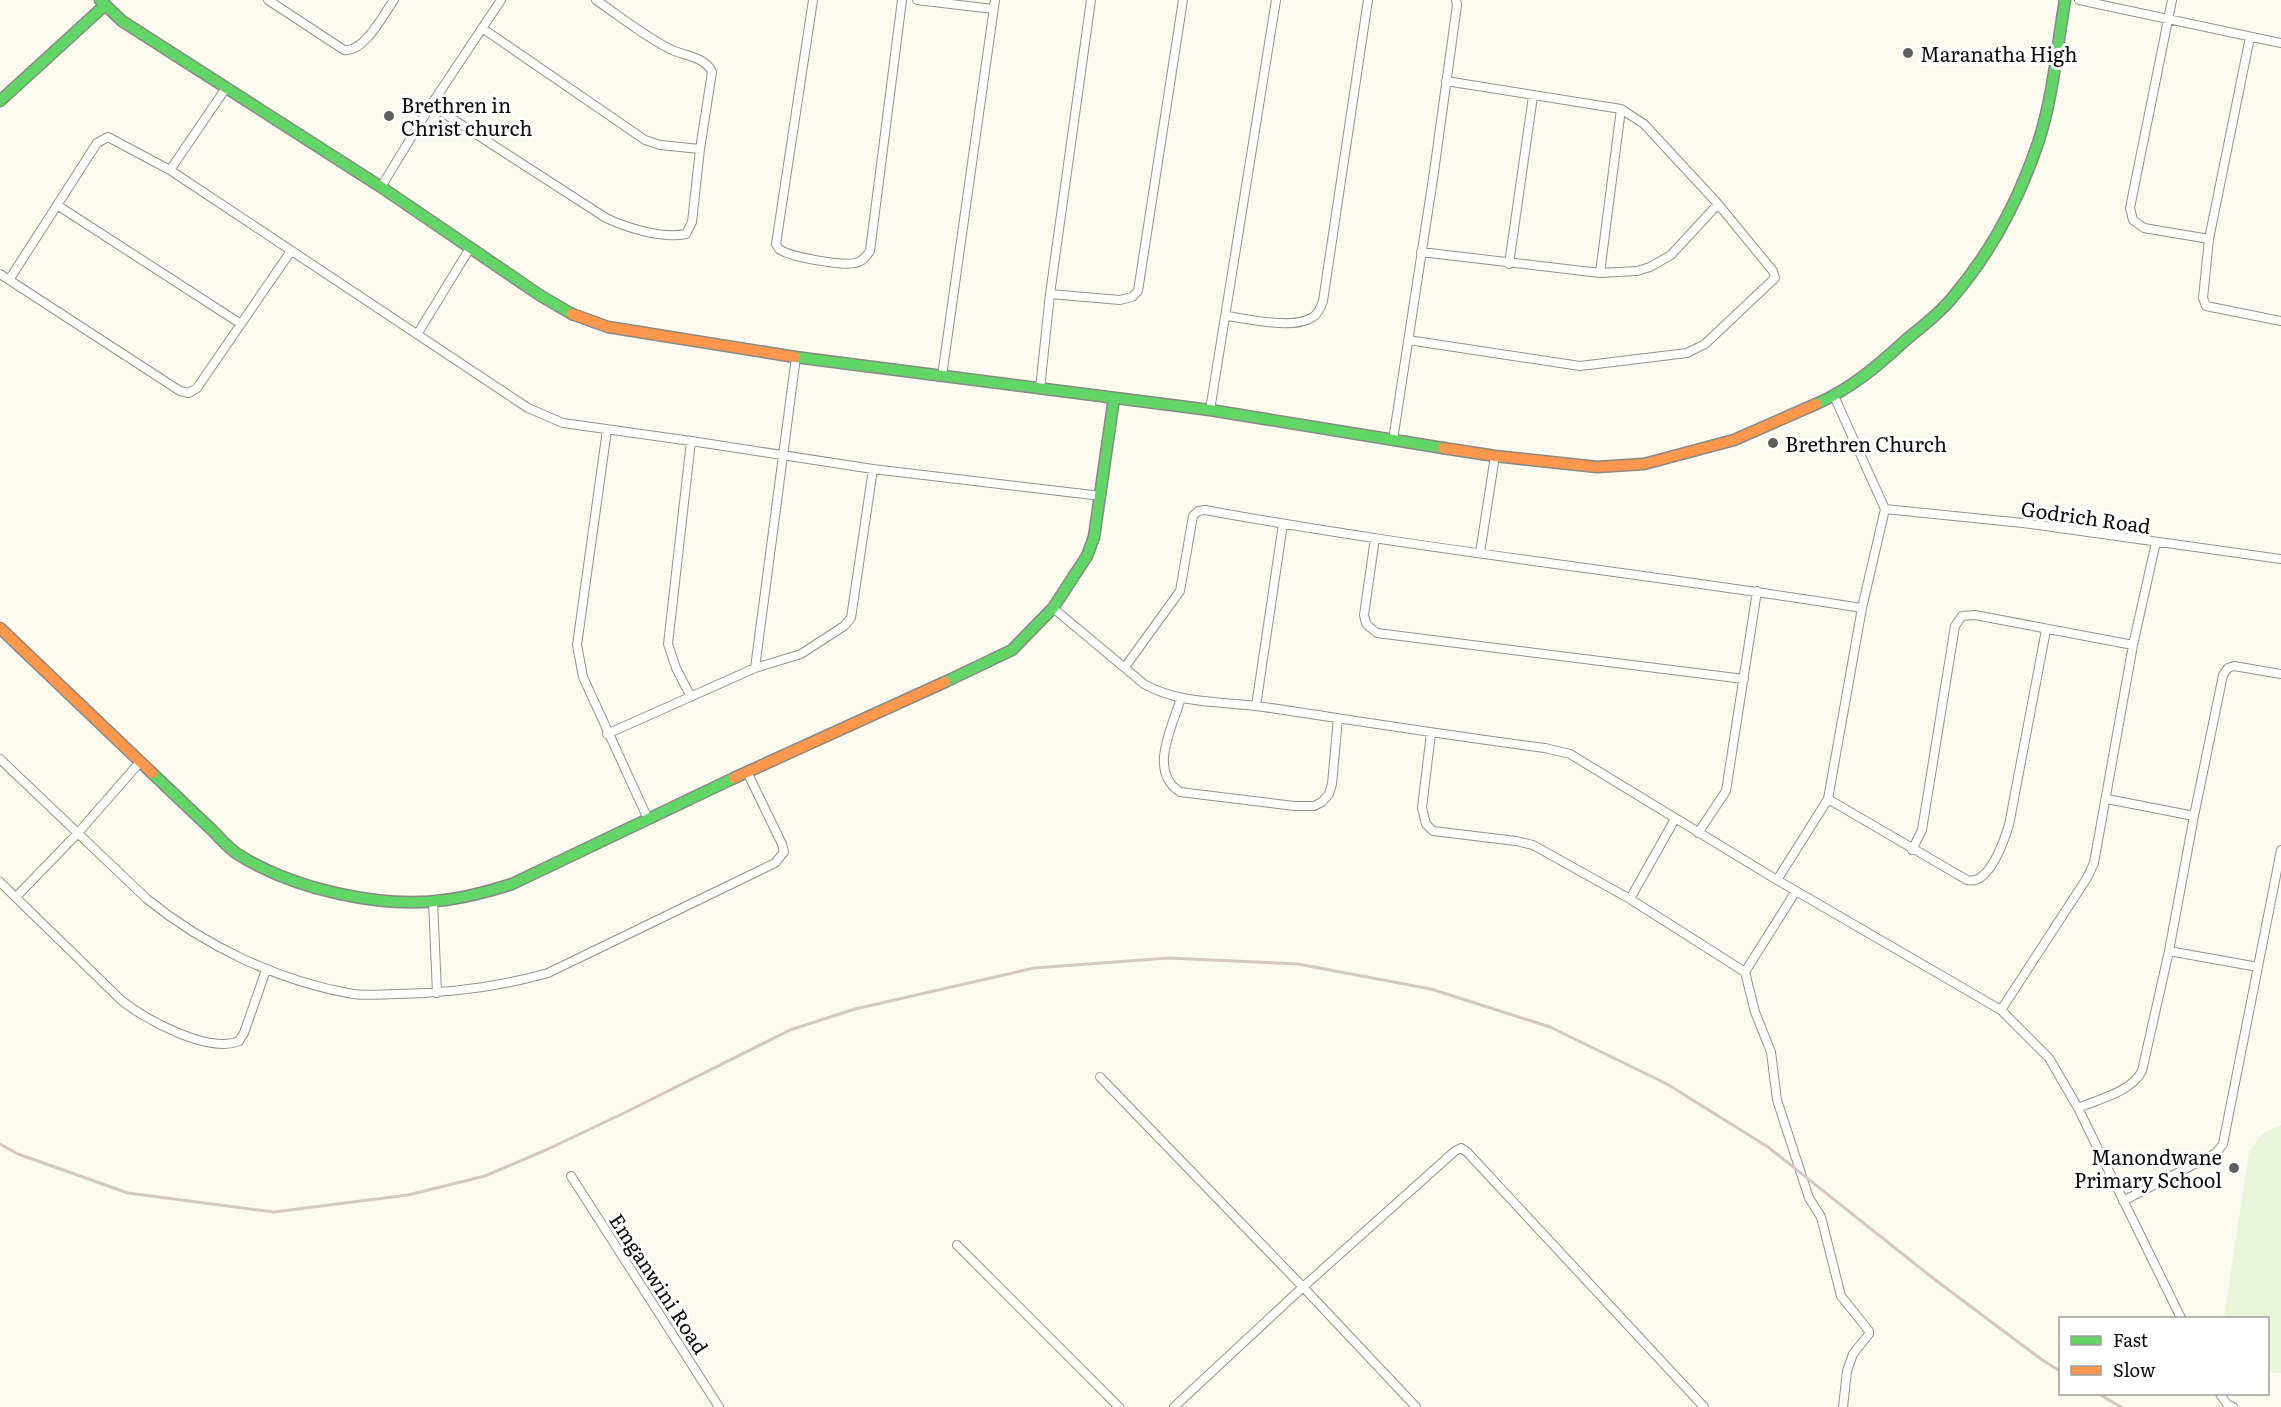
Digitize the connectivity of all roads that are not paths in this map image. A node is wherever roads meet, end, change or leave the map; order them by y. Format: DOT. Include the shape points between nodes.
graph roads {
  1 [pos="268,0"];
  2 [pos="393,0"];
  3 [pos="501,0"];
  4 [pos="596,0"];
  5 [pos="813,0"];
  6 [pos="902,0"];
  7 [pos="917,0"];
  8 [pos="995,0"];
  9 [pos="1091,0"];
  10 [pos="1183,0"];
  11 [pos="1276,0"];
  12 [pos="1368,0"];
  13 [pos="1456,0"];
  14 [pos="2065,0"];
  15 [pos="2079,0"];
  16 [pos="2172,0"];
  17 [pos="102,3"];
  18 [pos="993,9"];
  19 [pos="2168,19"];
  20 [pos="482,28"];
  21 [pos="2250,37"];
  22 [pos="2281,43"];
  23 [pos="1446,81"];
  24 [pos="226,88"];
  25 [pos="1533,96"];
  26 [pos="0,101"];
  27 [pos="431,105"];
  28 [pos="1622,109"];
  29 [pos="699,149"];
  30 [pos="170,170"];
  31 [pos="381,187"];
  32 [pos="1718,204"];
  33 [pos="57,205"];
  34 [pos="2209,240"];
  35 [pos="470,248"];
  36 [pos="291,250"];
  37 [pos="1420,252"];
  38 [pos="1509,264"];
  39 [pos="1600,273"];
  40 [pos="0,274"];
  41 [pos="9,280"];
  42 [pos="1050,294"];
  43 [pos="1227,316"];
  44 [pos="2281,321"];
  45 [pos="242,324"];
  46 [pos="418,333"];
  47 [pos="1408,340"];
  48 [pos="796,357"];
  49 [pos="942,376"];
  50 [pos="1040,389"];
  51 [pos="1834,396"];
  52 [pos="1114,398"];
  53 [pos="1210,410"];
  54 [pos="607,430"];
  55 [pos="1393,440"];
  56 [pos="691,441"];
  57 [pos="782,455"];
  58 [pos="1495,456"];
  59 [pos="873,469"];
  60 [pos="1101,496"];
  61 [pos="1885,509"];
  62 [pos="1283,524"];
  63 [pos="1375,538"];
  64 [pos="2156,542"];
  65 [pos="1480,553"];
  66 [pos="2281,559"];
  67 [pos="1757,591"];
  68 [pos="1053,608"];
  69 [pos="1862,608"];
  70 [pos="0,628"];
  71 [pos="2046,630"];
  72 [pos="2133,645"];
  73 [pos="1125,667"];
  74 [pos="755,668"];
  75 [pos="2281,674"];
  76 [pos="1744,679"];
  77 [pos="691,697"];
  78 [pos="1181,699"];
  79 [pos="1256,706"];
  80 [pos="1338,718"];
  81 [pos="1431,733"];
  82 [pos="608,734"];
  83 [pos="0,759"];
  84 [pos="140,762"];
  85 [pos="747,772"];
  86 [pos="1828,799"];
  87 [pos="2107,799"];
  88 [pos="2194,816"];
  89 [pos="648,819"];
  90 [pos="1675,819"];
  91 [pos="1698,833"];
  92 [pos="77,834"];
  93 [pos="1912,850"];
  94 [pos="2281,850"];
  95 [pos="1777,880"];
  96 [pos="0,882"];
  97 [pos="1796,891"];
  98 [pos="16,897"];
  99 [pos="1630,899"];
  100 [pos="433,901"];
  101 [pos="2169,951"];
  102 [pos="2258,967"];
  103 [pos="266,970"];
  104 [pos="1745,972"];
  105 [pos="437,993"];
  106 [pos="2001,1010"];
  107 [pos="1100,1077"];
  108 [pos="2078,1108"];
  109 [pos="572,1176"];
  110 [pos="2123,1201"];
  111 [pos="957,1245"];
  112 [pos="1303,1287"];
  113 [pos="2181,1317"];
  114 [pos="2221,1395"];
  115 [pos="719,1407"];
  116 [pos="1119,1407"];
  117 [pos="1174,1407"];
  118 [pos="1416,1407"];
  119 [pos="1704,1407"];
  120 [pos="1843,1407"];
  121 [pos="2233,1407"];
  1 -- 2 [label="street" via="349,51 365,41"];
  3 -- 20 [label="street"];
  4 -- 29 [label="street" via="669,48 709,65 712,79"];
  5 -- 6 [label="street" via="776,244 789,254 846,264 862,261 870,251"];
  7 -- 18 [label="street"];
  8 -- 18 [label="street"];
  9 -- 42 [label="street"];
  10 -- 42 [label="street" via="1138,291 1120,300"];
  11 -- 43 [label="street"];
  12 -- 43 [label="street" via="1323,301 1315,316 1305,321 1283,323"];
  13 -- 23 [label="street"];
  14 -- 51 [label="street" via="2038,143 2004,224 1951,300 1880,365"];
  15 -- 19 [label="street"];
  16 -- 19 [label="street"];
  17 -- 24 [label="street" via="122,21"];
  17 -- 26 [label="street"];
  18 -- 49 [label="street"];
  19 -- 21 [label="street"];
  19 -- 34 [label="street" via="2130,208 2133,220 2144,228"];
  20 -- 27 [label="street"];
  20 -- 29 [label="street" via="645,140"];
  21 -- 22 [label="street"];
  21 -- 34 [label="street"];
  23 -- 25 [label="street"];
  23 -- 37 [label="street"];
  24 -- 30 [label="street"];
  24 -- 31 [label="street"];
  25 -- 28 [label="street"];
  25 -- 38 [label="street"];
  27 -- 29 [label="street" via="606,218 624,227 673,236 686,234 690,229"];
  27 -- 31 [label="street"];
  28 -- 32 [label="street" via="1644,124"];
  28 -- 39 [label="street"];
  30 -- 33 [label="street" via="114,139 103,138"];
  30 -- 36 [label="street"];
  31 -- 35 [label="street"];
  32 -- 39 [label="street" via="1661,262 1637,271"];
  32 -- 47 [label="street" via="1775,278 1694,351 1580,366"];
  33 -- 41 [label="street"];
  33 -- 45 [label="street"];
  34 -- 44 [label="street" via="2202,290 2206,306"];
  35 -- 46 [label="street"];
  35 -- 48 [label="street" via="556,306 590,322"];
  36 -- 45 [label="street"];
  36 -- 46 [label="street"];
  37 -- 38 [label="street"];
  37 -- 47 [label="street"];
  38 -- 39 [label="street"];
  40 -- 41 [label="street"];
  41 -- 45 [label="street" via="184,393 197,388"];
  42 -- 50 [label="street"];
  43 -- 53 [label="street"];
  46 -- 54 [label="street" via="528,408 563,423"];
  47 -- 55 [label="street"];
  48 -- 49 [label="street"];
  48 -- 57 [label="street"];
  49 -- 50 [label="street"];
  50 -- 52 [label="street"];
  51 -- 58 [label="street" via="1734,440 1644,464 1597,467"];
  51 -- 61 [label="street"];
  52 -- 53 [label="street"];
  52 -- 60 [label="street"];
  53 -- 55 [label="street"];
  54 -- 56 [label="street"];
  54 -- 82 [label="street" via="577,645 583,677"];
  55 -- 58 [label="street"];
  56 -- 57 [label="street"];
  56 -- 77 [label="street" via="668,644"];
  57 -- 59 [label="street"];
  57 -- 74 [label="street"];
  58 -- 65 [label="street"];
  59 -- 60 [label="street"];
  59 -- 74 [label="street" via="851,618 801,654"];
  60 -- 68 [label="street" via="1087,556"];
  61 -- 64 [label="street, Godrich Road"];
  61 -- 69 [label="street"];
  62 -- 63 [label="street"];
  62 -- 73 [label="street" via="1204,510 1195,513 1180,591"];
  62 -- 79 [label="street"];
  63 -- 65 [label="street"];
  63 -- 76 [label="street" via="1364,615 1365,624 1377,633"];
  64 -- 66 [label="street, Godrich Road"];
  64 -- 72 [label="street"];
  65 -- 67 [label="street"];
  67 -- 69 [label="street"];
  67 -- 76 [label="street"];
  68 -- 73 [label="street"];
  68 -- 85 [label="street" via="1012,650"];
  69 -- 86 [label="street"];
  70 -- 84 [label="street"];
  71 -- 72 [label="street"];
  71 -- 93 [label="street" via="1975,615 1958,620 1922,830"];
  71 -- 93 [label="street" via="2009,825 1989,869 1973,882"];
  72 -- 87 [label="street"];
  73 -- 78 [label="street" via="1144,684"];
  74 -- 77 [label="street"];
  75 -- 88 [label="street" via="2234,666 2223,675"];
  76 -- 91 [label="street" via="1726,791"];
  77 -- 82 [label="street"];
  78 -- 79 [label="street"];
  78 -- 80 [label="street" via="1163,764 1172,787 1192,794 1314,806 1329,795"];
  79 -- 80 [label="street"];
  80 -- 81 [label="street"];
  81 -- 90 [label="street" via="1570,754"];
  81 -- 99 [label="street" via="1422,808 1426,824 1433,831 1533,845"];
  82 -- 89 [label="street"];
  83 -- 92 [label="street"];
  84 -- 92 [label="street"];
  84 -- 100 [label="street" via="224,844 274,873 376,901"];
  85 -- 89 [label="street"];
  85 -- 105 [label="street" via="782,844 784,852 775,863 548,973"];
  86 -- 93 [label="street"];
  86 -- 95 [label="street"];
  87 -- 88 [label="street"];
  87 -- 106 [label="street" via="2094,863 2087,878"];
  88 -- 101 [label="street"];
  89 -- 100 [label="street" via="496,890"];
  90 -- 91 [label="street"];
  90 -- 99 [label="street"];
  91 -- 95 [label="street"];
  92 -- 98 [label="street"];
  92 -- 103 [label="street" via="168,916"];
  94 -- 102 [label="street"];
  95 -- 97 [label="street"];
  96 -- 98 [label="street"];
  97 -- 104 [label="street"];
  97 -- 106 [label="street"];
  98 -- 103 [label="street" via="131,1008 168,1029 218,1044 235,1043 243,1037"];
  99 -- 104 [label="street"];
  100 -- 105 [label="street"];
  101 -- 102 [label="street"];
  101 -- 108 [label="street" via="2138,1080"];
  102 -- 110 [label="street" via="2223,1144 2216,1153"];
  103 -- 105 [label="street" via="354,994"];
  104 -- 120 [label="street" via="1771,1052 1780,1111 1809,1198 1821,1216 1841,1296 1869,1331 1846,1371"];
  106 -- 108 [label="street" via="2049,1058"];
  107 -- 112 [label="street"];
  108 -- 110 [label="street"];
  109 -- 115 [label="street, Emganwini Road"];
  110 -- 113 [label="street"];
  111 -- 116 [label="street"];
  112 -- 117 [label="street"];
  112 -- 118 [label="street"];
  112 -- 119 [label="street" via="1461,1148"];
  114 -- 121 [label="street"];
}
